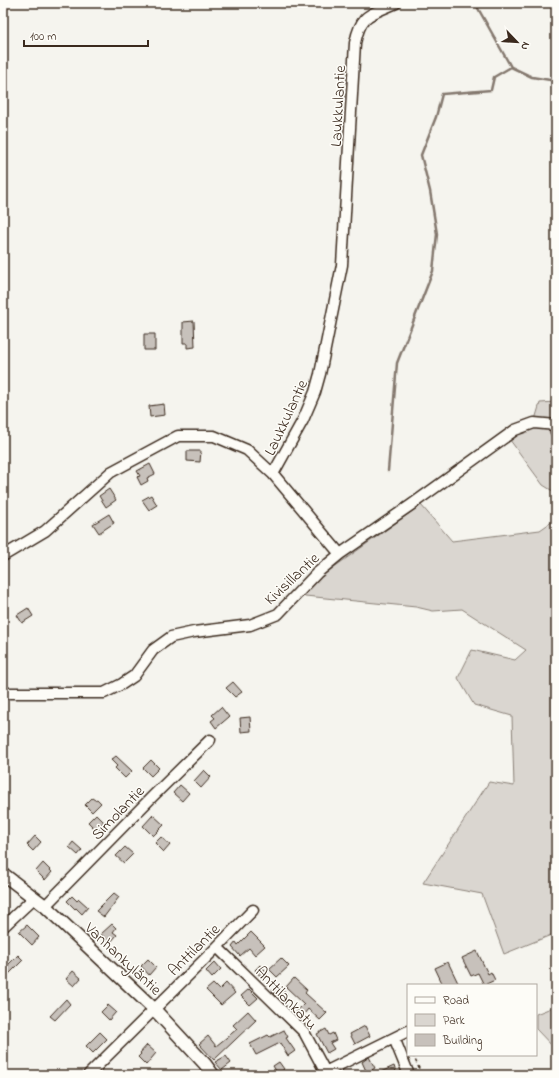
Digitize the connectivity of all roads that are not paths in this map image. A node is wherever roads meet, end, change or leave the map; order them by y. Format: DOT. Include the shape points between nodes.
graph roads {
  1 [pos="396,3"];
  2 [pos="552,425"];
  3 [pos="273,474"];
  4 [pos="340,554"];
  5 [pos="3,556"];
  6 [pos="3,693"];
  7 [pos="210,740"];
  8 [pos="3,874"];
  9 [pos="34,898"];
  10 [pos="45,906"];
  11 [pos="252,910"];
  12 [pos="3,927"];
  13 [pos="217,947"];
  14 [pos="154,1009"];
  15 [pos="407,1032"];
  16 [pos="394,1038"];
  17 [pos="326,1073"];
  18 [pos="88,1075"];
  19 [pos="214,1075"];
  20 [pos="409,1075"];
  1 -- 3 [label="street, Laukkulantie" via="368,16 362,21 358,32 355,44 340,272 315,392 303,420"];
  2 -- 4 [label="street, Kivisillantie" via="534,423 515,430"];
  3 -- 4 [label="street"];
  3 -- 5 [label="street, Laukkulantie" via="247,450 214,436 178,436 111,472 45,531"];
  4 -- 6 [label="street, Kivisillantie" via="317,573 278,614 250,625 172,637 154,650 134,676 104,693"];
  7 -- 10 [label="street, Simolantie"];
  8 -- 9 [label="street, Vanhankyläntie"];
  9 -- 10 [label="street, Vanhankyläntie"];
  9 -- 12 [label="street"];
  10 -- 14 [label="street, Vanhankyläntie"];
  11 -- 13 [label="street, Anttilantie"];
  13 -- 14 [label="street, Anttilantie"];
  13 -- 17 [label="street, Anttilankatu" via="304,1032"];
  14 -- 18 [label="street, Anttilantie"];
  14 -- 19 [label="street, Vanhankyläntie"];
  15 -- 16 [label="street"];
  16 -- 17 [label="street"];
  16 -- 20 [label="street"];
}
